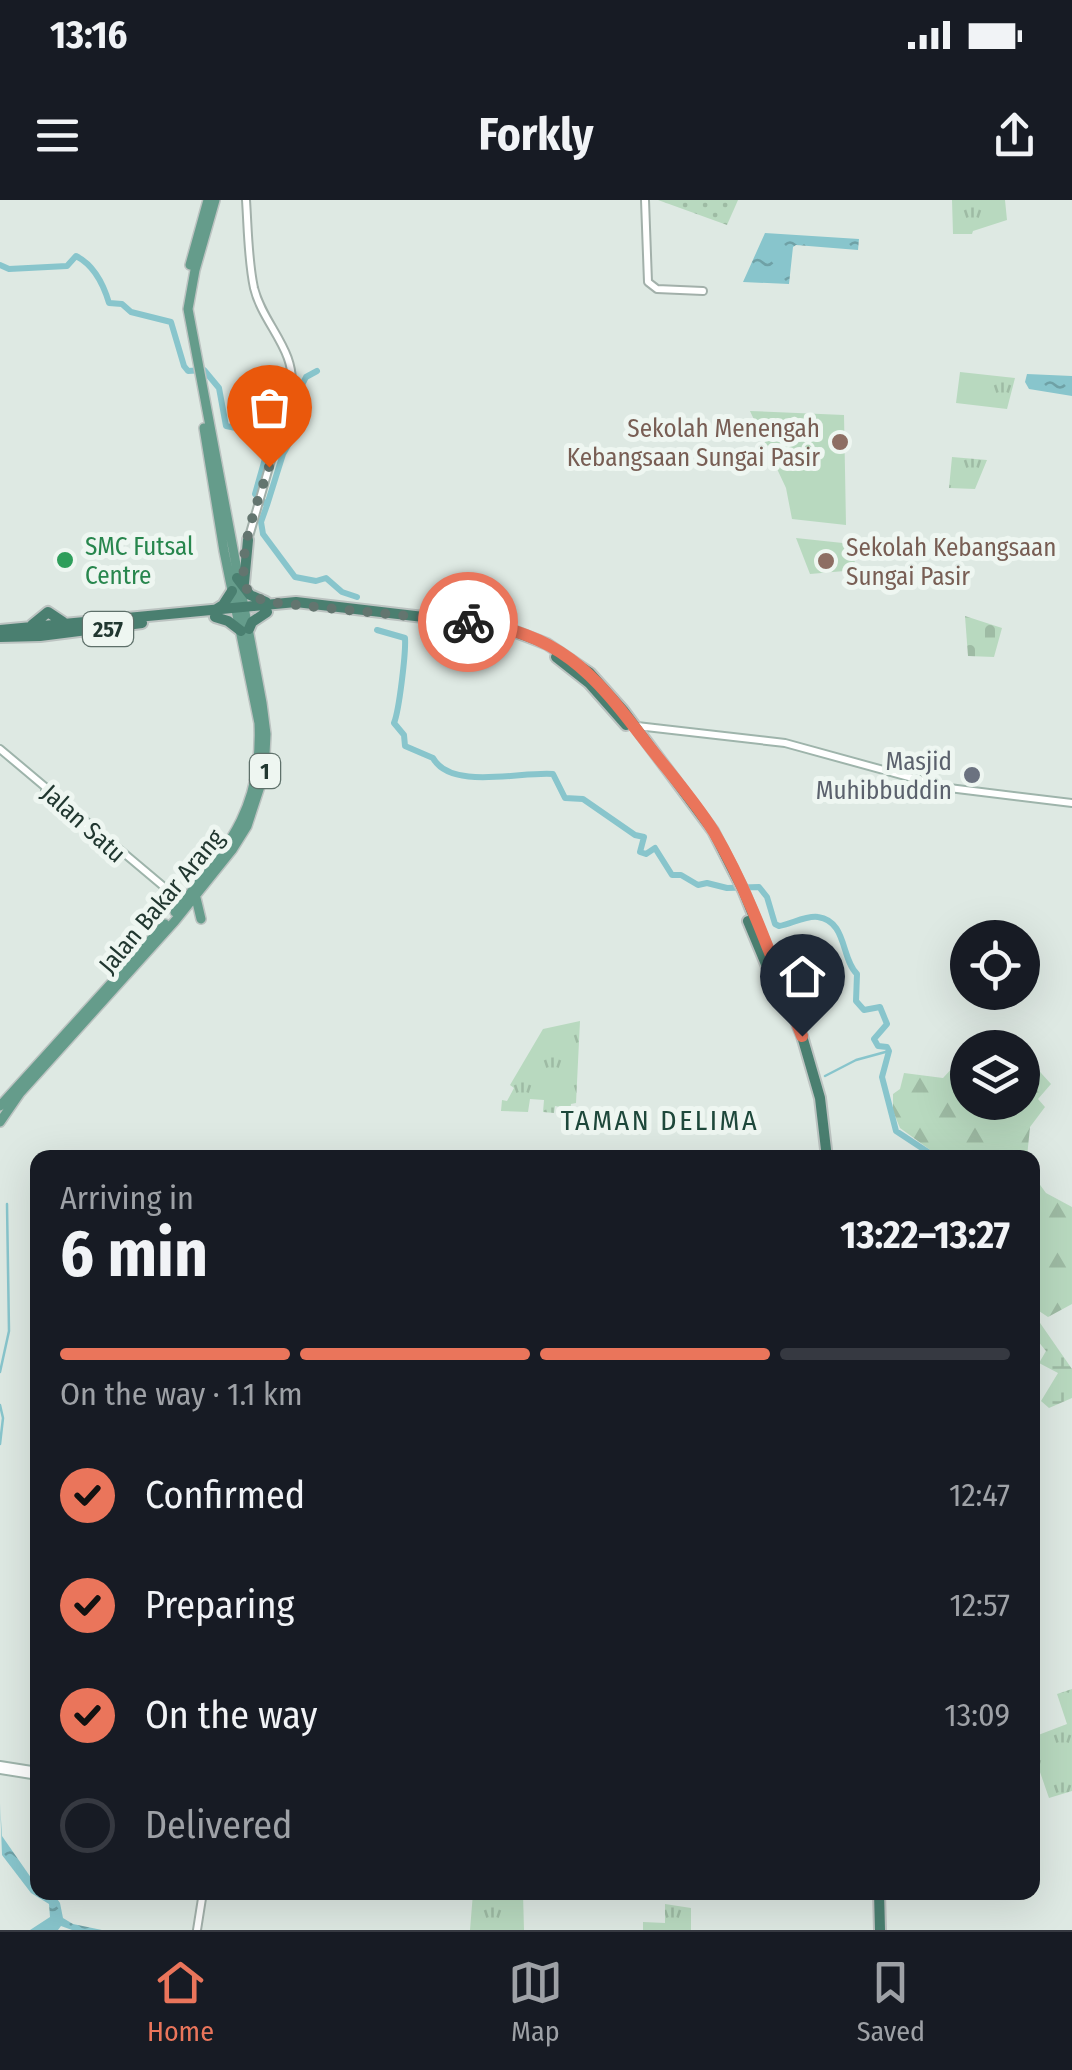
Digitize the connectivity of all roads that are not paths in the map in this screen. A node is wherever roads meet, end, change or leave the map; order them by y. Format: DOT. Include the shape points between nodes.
graph roads {
  1 [pos="208,200"];
  2 [pos="216,200"];
  3 [pos="246,200"];
  4 [pos="645,200"];
  5 [pos="702,291"];
  6 [pos="194,362"];
  7 [pos="197,377"];
  8 [pos="248,540"];
  9 [pos="230,542"];
  10 [pos="234,562"];
  11 [pos="238,578"];
  12 [pos="232,591"];
  13 [pos="247,592"];
  14 [pos="288,603"];
  15 [pos="240,611"];
  16 [pos="266,612"];
  17 [pos="214,614"];
  18 [pos="66,624"];
  19 [pos="49,626"];
  20 [pos="27,628"];
  21 [pos="107,629"];
  22 [pos="245,630"];
  23 [pos="0,634"];
  24 [pos="629,725"];
  25 [pos="652,727"];
  26 [pos="646,742"];
  27 [pos="0,749"];
  28 [pos="1072,804"];
  29 [pos="733,876"];
  30 [pos="181,905"];
  31 [pos="0,1106"];
  32 [pos="0,1122"];
  33 [pos="824,1150"];
  34 [pos="0,1767"];
  35 [pos="30,1773"];
  36 [pos="202,1900"];
  37 [pos="876,1900"];
  38 [pos="197,1930"];
  39 [pos="876,1930"];
  1 -- 6 [label="main road, Jalan Bakar Arang / 1" via="184,294"];
  2 -- 6 [label="main road, Jalan Bakar Arang / 1" via="189,300"];
  3 -- 8 [label="main road" via="254,290 293,376"];
  4 -- 5 [label="main road" via="648,282 656,289"];
  6 -- 7 [label="main road, Jalan Bakar Arang / 1"];
  7 -- 9 [label="main road, Jalan Bakar Arang / 1"];
  7 -- 12 [label="main road, Jalan Bakar Arang / 1"];
  8 -- 9 [label="main road" via="241,546"];
  8 -- 10 [label="main road"];
  8 -- 13 [label="highway"];
  9 -- 10 [label="main road, Jalan Bakar Arang / 1"];
  10 -- 11 [label="main road, Jalan Bakar Arang / 1"];
  11 -- 13 [label="highway"];
  11 -- 15 [label="main road, Jalan Bakar Arang / 1"];
  12 -- 15 [label="main road, Jalan Bakar Arang / 1"];
  12 -- 17 [label="highway"];
  13 -- 14 [label="highway"];
  14 -- 15 [label="highway, 257"];
  14 -- 24 [label="highway, 257" via="522,633 590,673"];
  15 -- 16 [label="highway, 257"];
  15 -- 17 [label="highway, 257"];
  15 -- 22 [label="main road, Jalan Bakar Arang / 1"];
  16 -- 22 [label="highway"];
  16 -- 24 [label="highway, 257" via="297,609 514,637 578,672"];
  17 -- 18 [label="highway, 257"];
  17 -- 21 [label="highway, 257"];
  17 -- 22 [label="highway"];
  18 -- 19 [label="highway, 257"];
  18 -- 20 [label="highway" via="48,612"];
  19 -- 20 [label="highway, 257"];
  19 -- 21 [label="highway"];
  19 -- 23 [label="highway"];
  20 -- 23 [label="highway, 257"];
  21 -- 23 [label="highway, 257"];
  22 -- 30 [label="main road, Jalan Bakar Arang / 1" via="259,723 258,770 242,824"];
  24 -- 25 [label="main road"];
  24 -- 26 [label="highway, 257"];
  24 -- 29 [label="highway, 257"];
  25 -- 26 [label="highway"];
  25 -- 28 [label="main road" via="796,744 950,788"];
  26 -- 29 [label="highway, 257" via="704,817"];
  27 -- 30 [label="main road, Jalan Satu"];
  29 -- 33 [label="highway, 257" via="809,1058"];
  30 -- 30 [label="main road" via="186,918 199,921 196,907"];
  30 -- 31 [label="main road, Jalan Bakar Arang / 1"];
  30 -- 32 [label="main road, Jalan Bakar Arang / 1"];
  34 -- 35 [label="main road"];
  36 -- 38 [label="main road"];
  37 -- 39 [label="highway"];
}
